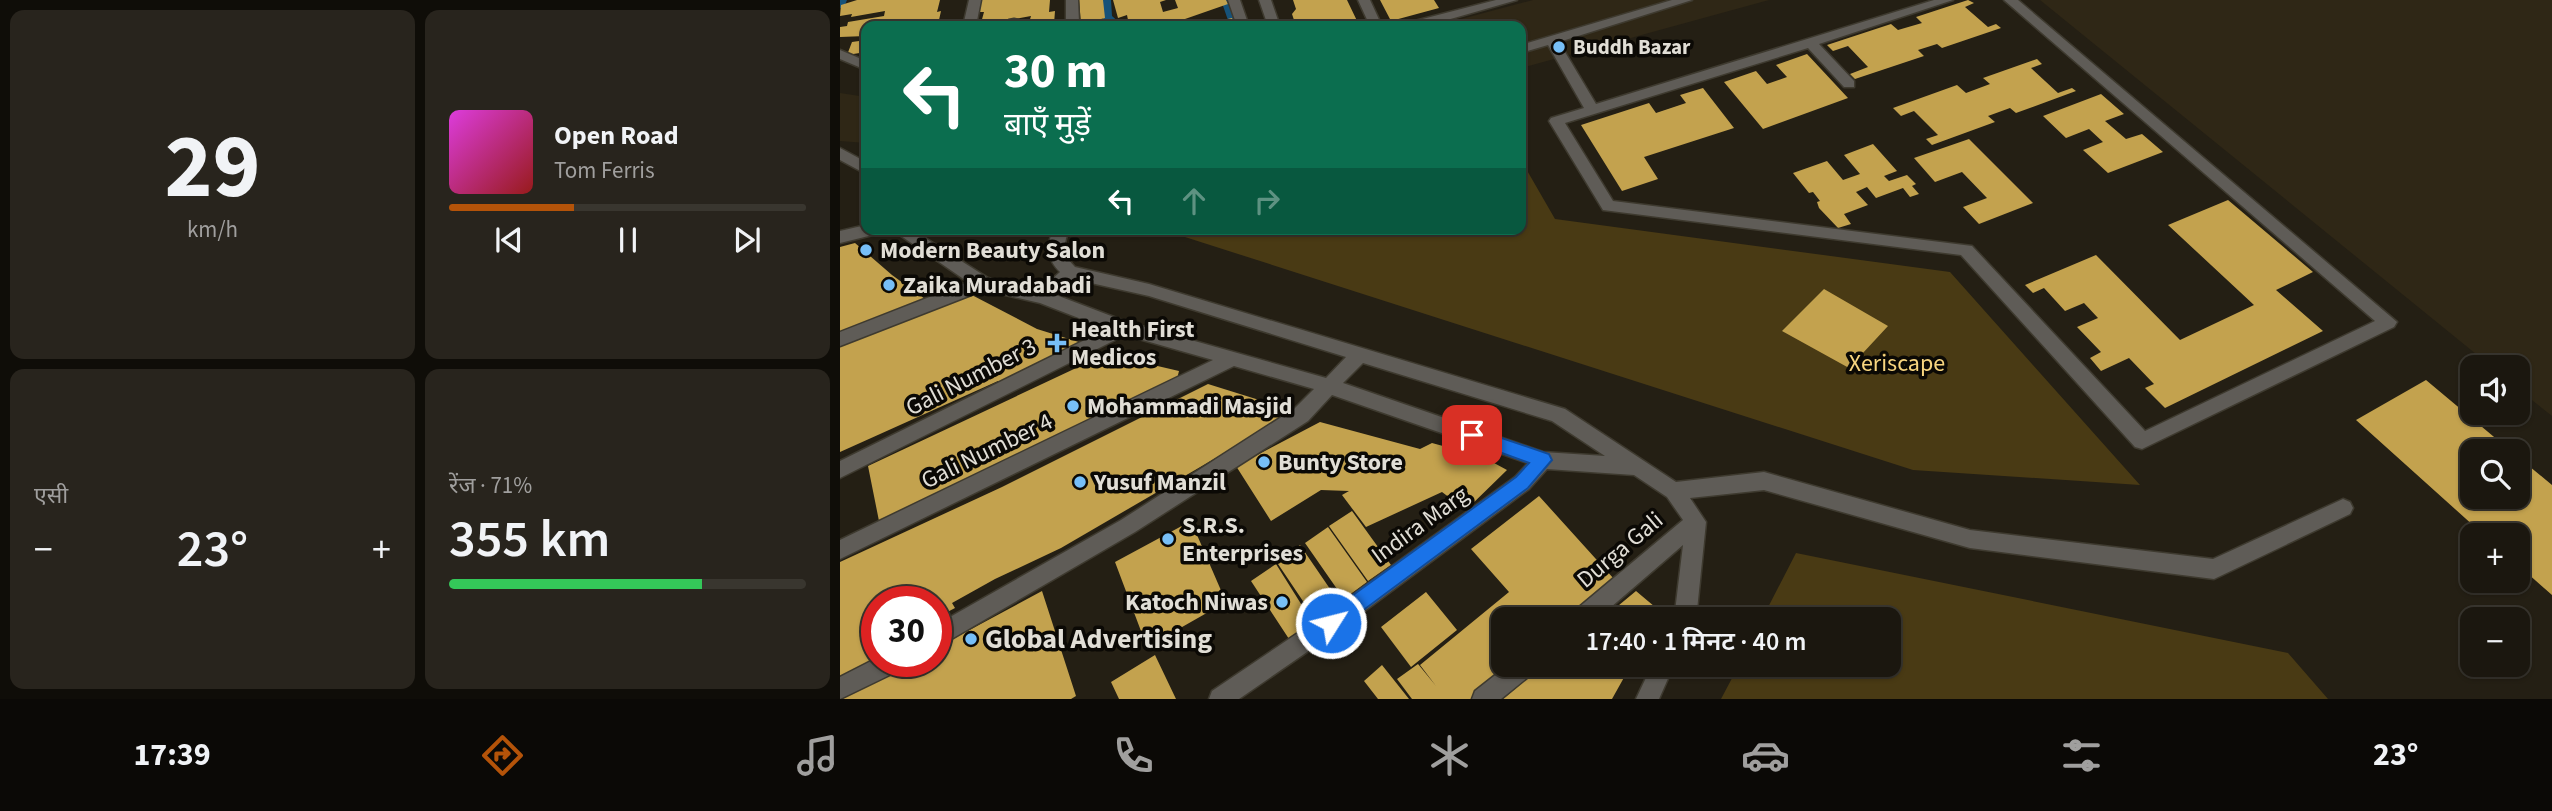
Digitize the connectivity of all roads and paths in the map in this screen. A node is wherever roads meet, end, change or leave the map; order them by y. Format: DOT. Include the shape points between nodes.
graph roads {
  1 [pos="975,0"];
  2 [pos="1072,0"];
  3 [pos="1234,0"];
  4 [pos="1265,0"];
  5 [pos="1353,0"];
  6 [pos="1364,0"];
  7 [pos="1444,0"];
  8 [pos="1509,0"];
  9 [pos="1686,0"];
  10 [pos="1947,0"];
  11 [pos="2010,0"];
  12 [pos="1453,15"];
  13 [pos="971,21"];
  14 [pos="1073,21"];
  15 [pos="1241,21"];
  16 [pos="1272,21"];
  17 [pos="1374,21"];
  18 [pos="1431,21"];
  19 [pos="1552,41"];
  20 [pos="1810,43"];
  21 [pos="1526,48"];
  22 [pos="840,54"];
  23 [pos="861,64"];
  24 [pos="1849,84"];
  25 [pos="1592,110"];
  26 [pos="840,153"];
  27 [pos="861,166"];
  28 [pos="861,232"];
  29 [pos="908,235"];
  30 [pos="1059,235"];
  31 [pos="840,237"];
  32 [pos="1070,272"];
  33 [pos="983,283"];
  34 [pos="1043,297"];
  35 [pos="1124,328"];
  36 [pos="840,339"];
  37 [pos="1360,354"];
  38 [pos="1231,360"];
  39 [pos="1329,386"];
  40 [pos="1543,460"];
  41 [pos="1640,467"];
  42 [pos="840,470"];
  43 [pos="1674,491"];
  44 [pos="2343,508"];
  45 [pos="1696,522"];
  46 [pos="840,550"];
  47 [pos="1595,607"];
  48 [pos="1686,607"];
  49 [pos="952,628"];
  50 [pos="863,677"];
  51 [pos="1510,677"];
  52 [pos="1657,677"];
  53 [pos="840,689"];
  54 [pos="1220,699"];
  55 [pos="1483,699"];
  56 [pos="1647,699"];
  1 -- 13 [label="street"];
  2 -- 14 [label="street"];
  3 -- 15 [label="street"];
  4 -- 16 [label="street"];
  5 -- 6 [label="street"];
  6 -- 17 [label="street"];
  7 -- 12 [label="street"];
  8 -- 12 [label="street"];
  9 -- 19 [label="street"];
  10 -- 20 [label="street"];
  11 -- 25 [label="street" via="2388,322 2142,441 1966,250 1608,206 1556,121"];
  12 -- 18 [label="street"];
  19 -- 21 [label="street"];
  19 -- 25 [label="street"];
  20 -- 24 [label="street"];
  20 -- 25 [label="street"];
  22 -- 23 [label="street"];
  26 -- 27 [label="street"];
  28 -- 31 [label="street"];
  29 -- 33 [label="street"];
  30 -- 32 [label="street" via="1055,245 1059,261"];
  32 -- 34 [label="street"];
  32 -- 37 [label="street" via="1149,290"];
  33 -- 34 [label="street"];
  33 -- 36 [label="street"];
  34 -- 35 [label="street"];
  35 -- 38 [label="street"];
  35 -- 42 [label="street, Gali Number 3"];
  37 -- 39 [label="street"];
  37 -- 41 [label="street" via="1558,415"];
  38 -- 39 [label="street"];
  38 -- 46 [label="street, Gali Number 4"];
  39 -- 40 [label="street"];
  39 -- 49 [label="street" via="1301,415 1128,526"];
  40 -- 41 [label="street"];
  40 -- 54 [label="street, Indira Marg" via="1522,483"];
  41 -- 43 [label="street"];
  43 -- 44 [label="street" via="1764,481 1970,539 2214,569"];
  43 -- 45 [label="street"];
  45 -- 47 [label="street, Durga Gali"];
  45 -- 48 [label="street"];
  50 -- 53 [label="street"];
  51 -- 55 [label="street"];
  52 -- 56 [label="street"];
}
